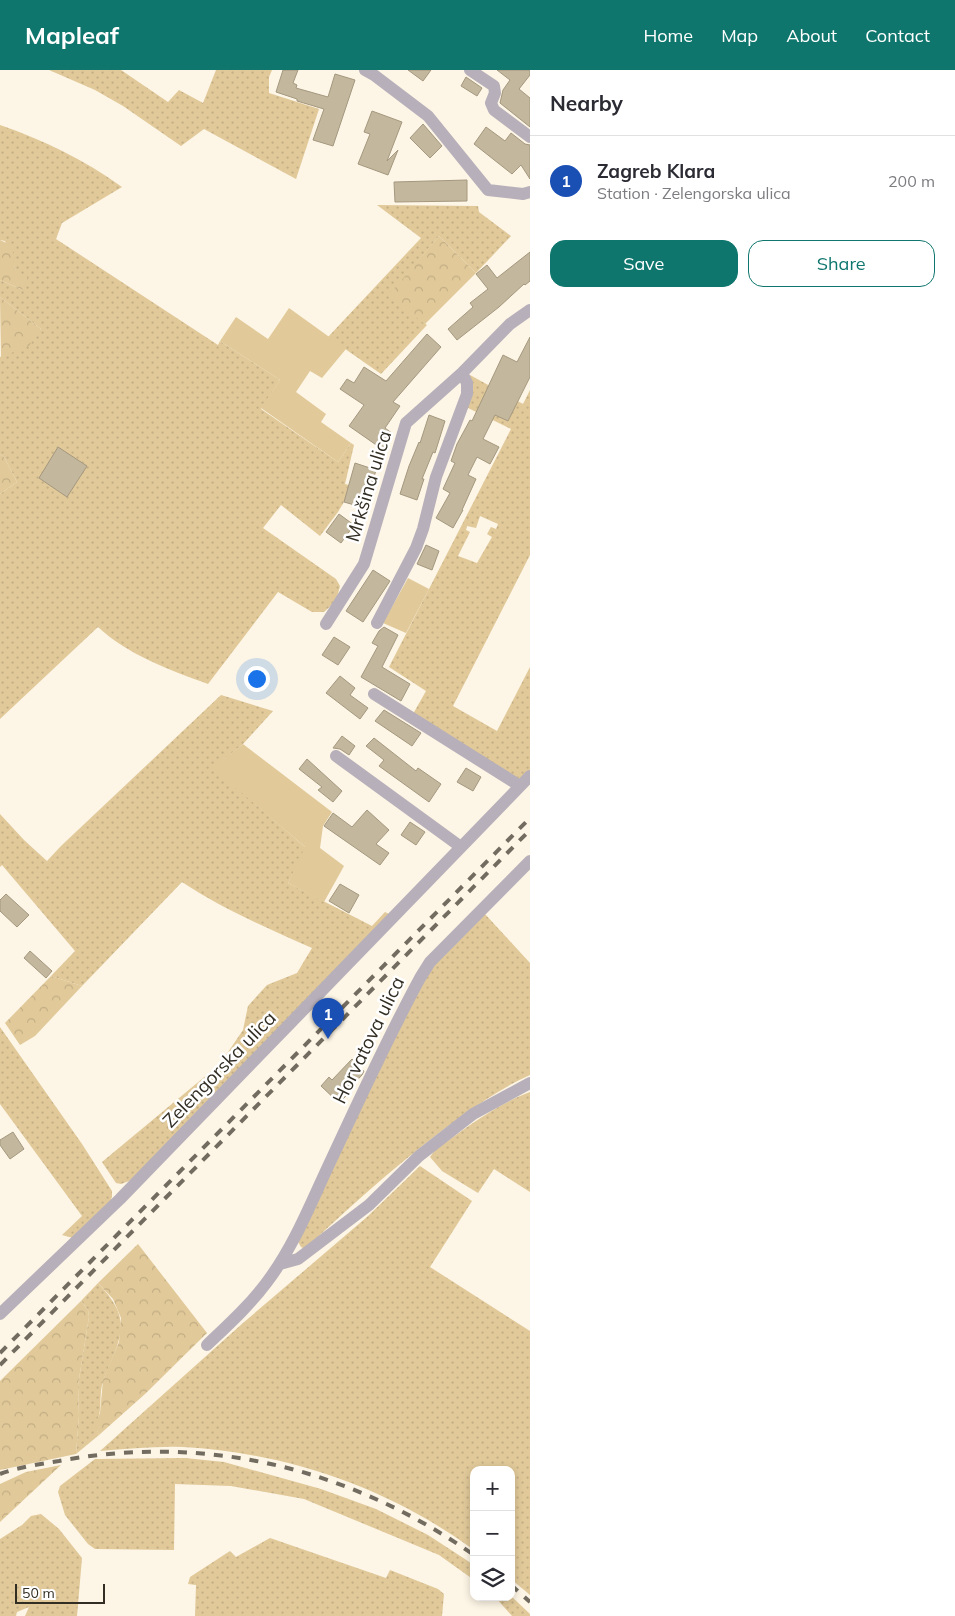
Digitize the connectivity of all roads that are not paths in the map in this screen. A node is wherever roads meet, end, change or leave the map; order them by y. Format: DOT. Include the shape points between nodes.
graph roads {
  1 [pos="365,70"];
  2 [pos="470,70"];
  3 [pos="530,137"];
  4 [pos="530,192"];
  5 [pos="530,310"];
  6 [pos="462,373"];
  7 [pos="377,623"];
  8 [pos="326,624"];
  9 [pos="374,694"];
  10 [pos="336,756"];
  11 [pos="530,776"];
  12 [pos="520,786"];
  13 [pos="461,846"];
  14 [pos="530,861"];
  15 [pos="530,1083"];
  16 [pos="280,1264"];
  17 [pos="0,1314"];
  18 [pos="207,1345"];
  1 -- 4 [label="street" via="428,116 488,190"];
  2 -- 3 [label="street" via="494,86 491,103 494,110"];
  5 -- 6 [label="street, Mrkšina ulica" via="510,324"];
  6 -- 7 [label="street" via="467,383 467,394 436,477 421,536"];
  6 -- 8 [label="street, Mrkšina ulica" via="406,423 364,564"];
  9 -- 12 [label="street"];
  10 -- 13 [label="street"];
  11 -- 12 [label="street, Zelengorska ulica"];
  12 -- 13 [label="street, Zelengorska ulica"];
  13 -- 17 [label="street, Zelengorska ulica" via="120,1199"];
  14 -- 16 [label="street, Horvatova ulica" via="430,962 420,978"];
  15 -- 16 [label="street" via="473,1114 419,1156 369,1205 298,1259"];
  16 -- 18 [label="street, Horvatova ulica" via="241,1312"];
}
